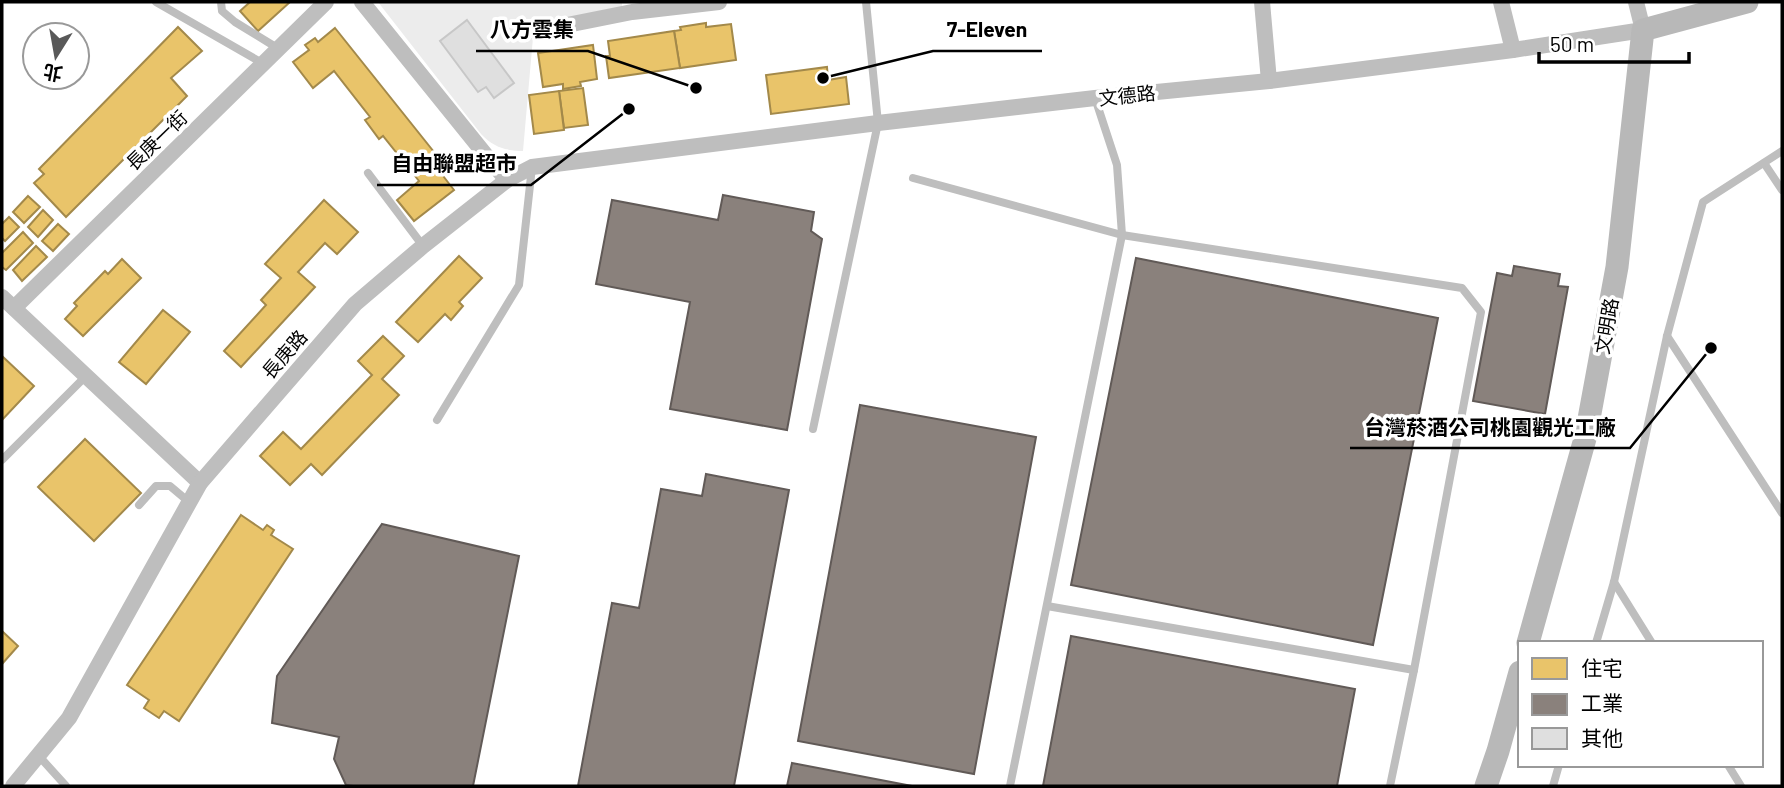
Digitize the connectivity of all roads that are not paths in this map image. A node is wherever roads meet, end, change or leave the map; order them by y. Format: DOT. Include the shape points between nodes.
graph roads {
  1 [pos="156,2"];
  2 [pos="221,2"];
  3 [pos="326,2"];
  4 [pos="362,2"];
  5 [pos="719,2"];
  6 [pos="866,2"];
  7 [pos="1262,2"];
  8 [pos="1501,2"];
  9 [pos="1636,2"];
  10 [pos="1747,2"];
  11 [pos="632,7"];
  12 [pos="557,27"];
  13 [pos="1643,30"];
  14 [pos="279,49"];
  15 [pos="1513,50"];
  16 [pos="264,64"];
  17 [pos="1269,81"];
  18 [pos="1095,98"];
  19 [pos="878,123"];
  20 [pos="1782,151"];
  21 [pos="1764,163"];
  22 [pos="532,167"];
  23 [pos="368,173"];
  24 [pos="913,178"];
  25 [pos="507,180"];
  26 [pos="1782,190"];
  27 [pos="1122,235"];
  28 [pos="423,246"];
  29 [pos="2,297"];
  30 [pos="14,309"];
  31 [pos="1667,337"];
  32 [pos="86,376"];
  33 [pos="437,420"];
  34 [pos="813,429"];
  35 [pos="2,460"];
  36 [pos="200,483"];
  37 [pos="188,502"];
  38 [pos="139,505"];
  39 [pos="1782,513"];
  40 [pos="1614,582"];
  41 [pos="1047,606"];
  42 [pos="1529,641"];
  43 [pos="1597,641"];
  44 [pos="1651,641"];
  45 [pos="1414,670"];
  46 [pos="1518,679"];
  47 [pos="38,755"];
  48 [pos="1558,767"];
  49 [pos="1729,767"];
  50 [pos="13,786"];
  51 [pos="66,786"];
  52 [pos="1010,786"];
  53 [pos="1390,786"];
  54 [pos="1486,786"];
  55 [pos="1553,786"];
  56 [pos="1741,786"];
  1 -- 16 [label="lane"];
  2 -- 14 [label="lane" via="222,11 235,22"];
  3 -- 14 [label="street, 長庚一街"];
  4 -- 25 [label="street"];
  5 -- 11 [label="street"];
  6 -- 19 [label="lane"];
  7 -- 17 [label="street"];
  8 -- 15 [label="street"];
  9 -- 13 [label="street, 文明路"];
  10 -- 13 [label="street, 文德路"];
  11 -- 12 [label="street"];
  13 -- 15 [label="street, 文德路"];
  13 -- 42 [label="street, 文明路" via="1617,267 1586,435"];
  14 -- 16 [label="street, 長庚一街"];
  15 -- 17 [label="street, 文德路"];
  16 -- 30 [label="street, 長庚一街"];
  17 -- 18 [label="street, 文德路"];
  18 -- 19 [label="street, 文德路"];
  18 -- 27 [label="lane" via="1117,165"];
  19 -- 22 [label="street, 文德路"];
  19 -- 34 [label="lane"];
  20 -- 21 [label="lane"];
  21 -- 26 [label="lane"];
  21 -- 31 [label="lane" via="1703,202"];
  22 -- 25 [label="street, 文德路"];
  22 -- 33 [label="lane" via="519,285"];
  23 -- 28 [label="lane"];
  24 -- 27 [label="lane"];
  25 -- 28 [label="street, 長庚路"];
  27 -- 41 [label="lane"];
  27 -- 45 [label="lane" via="1462,288 1481,312"];
  28 -- 36 [label="street, 長庚路" via="355,304"];
  29 -- 30 [label="street"];
  30 -- 32 [label="street"];
  31 -- 39 [label="lane"];
  31 -- 40 [label="lane"];
  32 -- 35 [label="lane"];
  32 -- 36 [label="street"];
  36 -- 37 [label="street, 長庚路"];
  37 -- 38 [label="lane" via="170,486 156,486"];
  37 -- 47 [label="street, 長庚路" via="69,718"];
  40 -- 43 [label="lane"];
  40 -- 44 [label="lane"];
  41 -- 45 [label="lane"];
  41 -- 52 [label="lane"];
  45 -- 53 [label="lane"];
  46 -- 54 [label="street"];
  47 -- 50 [label="street, 長庚路"];
  47 -- 51 [label="lane"];
  48 -- 55 [label="lane"];
  49 -- 56 [label="lane"];
}
